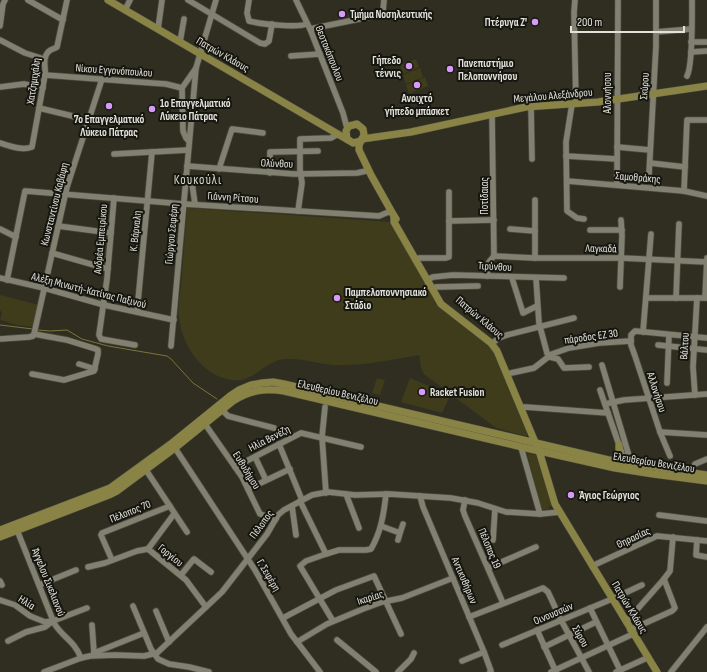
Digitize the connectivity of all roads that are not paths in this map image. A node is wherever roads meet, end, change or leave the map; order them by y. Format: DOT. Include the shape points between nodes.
graph roads {
  1 [pos="5,0"];
  2 [pos="28,0"];
  3 [pos="67,0"];
  4 [pos="108,0"];
  5 [pos="130,0"];
  6 [pos="162,0"];
  7 [pos="188,0"];
  8 [pos="216,0"];
  9 [pos="249,0"];
  10 [pos="296,0"];
  11 [pos="384,0"];
  12 [pos="575,0"];
  13 [pos="618,0"];
  14 [pos="656,0"];
  15 [pos="692,0"];
  16 [pos="125,10"];
  17 [pos="212,13"];
  18 [pos="184,19"];
  19 [pos="63,20"];
  20 [pos="272,24"];
  21 [pos="0,26"];
  22 [pos="308,27"];
  23 [pos="158,29"];
  24 [pos="691,29"];
  25 [pos="656,32"];
  26 [pos="0,40"];
  27 [pos="180,42"];
  28 [pos="691,42"];
  29 [pos="707,42"];
  30 [pos="707,51"];
  31 [pos="691,52"];
  32 [pos="200,53"];
  33 [pos="320,54"];
  34 [pos="291,56"];
  35 [pos="44,59"];
  36 [pos="196,68"];
  37 [pos="45,75"];
  38 [pos="687,76"];
  39 [pos="102,79"];
  40 [pos="707,86"];
  41 [pos="0,87"];
  42 [pos="43,88"];
  43 [pos="182,88"];
  44 [pos="653,94"];
  45 [pos="617,100"];
  46 [pos="574,104"];
  47 [pos="531,106"];
  48 [pos="39,108"];
  49 [pos="343,113"];
  50 [pos="492,114"];
  51 [pos="88,120"];
  52 [pos="707,120"];
  53 [pos="354,124"];
  54 [pos="326,127"];
  55 [pos="363,129"];
  56 [pos="346,130"];
  57 [pos="263,133"];
  58 [pos="338,134"];
  59 [pos="378,138"];
  60 [pos="362,140"];
  61 [pos="189,141"];
  62 [pos="349,141"];
  63 [pos="0,143"];
  64 [pos="617,147"];
  65 [pos="188,150"];
  66 [pos="650,150"];
  67 [pos="318,151"];
  68 [pos="152,152"];
  69 [pos="299,152"];
  70 [pos="114,154"];
  71 [pos="566,156"];
  72 [pos="532,159"];
  73 [pos="617,159"];
  74 [pos="650,164"];
  75 [pos="187,166"];
  76 [pos="685,167"];
  77 [pos="219,169"];
  78 [pos="270,172"];
  79 [pos="369,173"];
  80 [pos="300,174"];
  81 [pos="649,174"];
  82 [pos="186,175"];
  83 [pos="567,181"];
  84 [pos="618,185"];
  85 [pos="684,191"];
  86 [pos="450,192"];
  87 [pos="65,194"];
  88 [pos="707,196"];
  89 [pos="114,198"];
  90 [pos="535,200"];
  91 [pos="148,201"];
  92 [pos="184,204"];
  93 [pos="195,204"];
  94 [pos="298,211"];
  95 [pos="392,214"];
  96 [pos="584,219"];
  97 [pos="494,220"];
  98 [pos="621,220"];
  99 [pos="449,221"];
  100 [pos="679,224"];
  101 [pos="58,226"];
  102 [pos="0,229"];
  103 [pos="510,229"];
  104 [pos="590,230"];
  105 [pos="622,230"];
  106 [pos="535,231"];
  107 [pos="111,233"];
  108 [pos="651,234"];
  109 [pos="16,237"];
  110 [pos="52,254"];
  111 [pos="494,256"];
  112 [pos="419,258"];
  113 [pos="535,258"];
  114 [pos="622,258"];
  115 [pos="707,258"];
  116 [pos="649,259"];
  117 [pos="677,261"];
  118 [pos="707,262"];
  119 [pos="108,269"];
  120 [pos="487,276"];
  121 [pos="0,278"];
  122 [pos="512,278"];
  123 [pos="536,278"];
  124 [pos="564,278"];
  125 [pos="7,280"];
  126 [pos="429,280"];
  127 [pos="478,286"];
  128 [pos="436,287"];
  129 [pos="620,287"];
  130 [pos="44,288"];
  131 [pos="646,298"];
  132 [pos="676,298"];
  133 [pos="697,298"];
  134 [pos="706,298"];
  135 [pos="104,305"];
  136 [pos="537,306"];
  137 [pos="137,312"];
  138 [pos="574,318"];
  139 [pos="174,320"];
  140 [pos="539,326"];
  141 [pos="643,332"];
  142 [pos="34,334"];
  143 [pos="669,335"];
  144 [pos="695,337"];
  145 [pos="707,338"];
  146 [pos="0,339"];
  147 [pos="495,341"];
  148 [pos="631,341"];
  149 [pos="135,345"];
  150 [pos="658,345"];
  151 [pos="172,346"];
  152 [pos="668,346"];
  153 [pos="694,349"];
  154 [pos="707,350"];
  155 [pos="550,356"];
  156 [pos="79,364"];
  157 [pos="602,364"];
  158 [pos="589,367"];
  159 [pos="94,370"];
  160 [pos="511,373"];
  161 [pos="32,374"];
  162 [pos="667,383"];
  163 [pos="600,390"];
  164 [pos="707,394"];
  165 [pos="695,395"];
  166 [pos="649,398"];
  167 [pos="616,401"];
  168 [pos="605,404"];
  169 [pos="325,407"];
  170 [pos="523,408"];
  171 [pos="222,410"];
  172 [pos="608,413"];
  173 [pos="205,424"];
  174 [pos="274,428"];
  175 [pos="660,432"];
  176 [pos="707,435"];
  177 [pos="322,438"];
  178 [pos="279,444"];
  179 [pos="619,445"];
  180 [pos="361,447"];
  181 [pos="521,447"];
  182 [pos="175,448"];
  183 [pos="539,448"];
  184 [pos="670,456"];
  185 [pos="255,457"];
  186 [pos="707,459"];
  187 [pos="613,462"];
  188 [pos="695,464"];
  189 [pos="235,467"];
  190 [pos="629,467"];
  191 [pos="290,469"];
  192 [pos="146,470"];
  193 [pos="707,475"];
  194 [pos="266,480"];
  195 [pos="707,481"];
  196 [pos="248,489"];
  197 [pos="326,492"];
  198 [pos="346,494"];
  199 [pos="386,494"];
  200 [pos="420,496"];
  201 [pos="301,500"];
  202 [pos="465,500"];
  203 [pos="170,506"];
  204 [pos="292,506"];
  205 [pos="495,509"];
  206 [pos="560,512"];
  207 [pos="174,514"];
  208 [pos="540,514"];
  209 [pos="659,515"];
  210 [pos="276,519"];
  211 [pos="707,521"];
  212 [pos="403,524"];
  213 [pos="381,526"];
  214 [pos="360,528"];
  215 [pos="0,530"];
  216 [pos="17,530"];
  217 [pos="187,532"];
  218 [pos="400,533"];
  219 [pos="296,536"];
  220 [pos="0,537"];
  221 [pos="673,537"];
  222 [pos="398,540"];
  223 [pos="493,540"];
  224 [pos="697,540"];
  225 [pos="707,541"];
  226 [pos="536,547"];
  227 [pos="148,549"];
  228 [pos="326,554"];
  229 [pos="707,557"];
  230 [pos="248,559"];
  231 [pos="112,560"];
  232 [pos="592,566"];
  233 [pos="88,567"];
  234 [pos="488,568"];
  235 [pos="76,570"];
  236 [pos="211,572"];
  237 [pos="181,575"];
  238 [pos="453,578"];
  239 [pos="664,579"];
  240 [pos="39,585"];
  241 [pos="642,585"];
  242 [pos="319,598"];
  243 [pos="612,599"];
  244 [pos="0,600"];
  245 [pos="385,601"];
  246 [pos="503,603"];
  247 [pos="133,606"];
  248 [pos="206,607"];
  249 [pos="87,608"];
  250 [pos="590,608"];
  251 [pos="156,611"];
  252 [pos="469,617"];
  253 [pos="282,618"];
  254 [pos="561,620"];
  255 [pos="53,621"];
  256 [pos="333,621"];
  257 [pos="596,622"];
  258 [pos="626,622"];
  259 [pos="92,625"];
  260 [pos="707,627"];
  261 [pos="537,630"];
  262 [pos="632,632"];
  263 [pos="144,633"];
  264 [pos="401,634"];
  265 [pos="568,635"];
  266 [pos="337,640"];
  267 [pos="8,641"];
  268 [pos="169,642"];
  269 [pos="297,642"];
  270 [pos="502,645"];
  271 [pos="544,646"];
  272 [pos="608,646"];
  273 [pos="484,652"];
  274 [pos="414,653"];
  275 [pos="93,654"];
  276 [pos="154,654"];
  277 [pos="81,658"];
  278 [pos="582,658"];
  279 [pos="648,658"];
  280 [pos="462,661"];
  281 [pos="202,671"];
  282 [pos="554,671"];
  283 [pos="618,671"];
  284 [pos="44,672"];
  285 [pos="209,672"];
  286 [pos="320,672"];
  287 [pos="376,672"];
  288 [pos="398,672"];
  289 [pos="490,672"];
  290 [pos="589,672"];
  291 [pos="657,672"];
  292 [pos="671,672"];
  1 -- 21 [label="street"];
  2 -- 19 [label="street"];
  3 -- 19 [label="street, Χατζημιχάλη"];
  4 -- 16 [label="main road, Πατρών Κλάους"];
  5 -- 16 [label="street"];
  6 -- 23 [label="street"];
  7 -- 17 [label="street"];
  8 -- 17 [label="street, Γιώργου Σεφέρη"];
  9 -- 20 [label="street" via="249,21"];
  10 -- 22 [label="street, Θεοτοκόπουλου"];
  11 -- 22 [label="street" via="380,14"];
  12 -- 46 [label="street"];
  13 -- 45 [label="street, Αλοννήσου"];
  14 -- 25 [label="street, Σκύρου"];
  15 -- 24 [label="street"];
  16 -- 23 [label="main road, Πατρών Κλάους"];
  17 -- 20 [label="street" via="263,43 269,41"];
  17 -- 32 [label="street, Γιώργου Σεφέρη"];
  18 -- 27 [label="street"];
  19 -- 35 [label="street, Χατζημιχάλη" via="57,47 49,51"];
  20 -- 22 [label="street"];
  22 -- 33 [label="street, Θεοτοκόπουλου"];
  23 -- 27 [label="main road, Πατρών Κλάους"];
  24 -- 25 [label="street"];
  24 -- 28 [label="street"];
  25 -- 44 [label="street, Σκύρου"];
  26 -- 35 [label="street" via="25,53"];
  27 -- 32 [label="main road, Πατρών Κλάους"];
  28 -- 29 [label="street"];
  28 -- 31 [label="street"];
  30 -- 31 [label="street"];
  31 -- 38 [label="street"];
  32 -- 36 [label="street, Γιώργου Σεφέρη"];
  32 -- 54 [label="main road, Πατρών Κλάους"];
  33 -- 34 [label="street"];
  33 -- 49 [label="street, Θεοτοκόπουλου"];
  35 -- 37 [label="street, Χατζημιχάλη"];
  36 -- 43 [label="street"];
  36 -- 61 [label="street, Γιώργου Σεφέρη"];
  37 -- 39 [label="street, Νίκου Εγγονόπουλου"];
  37 -- 42 [label="street, Χατζημιχάλη"];
  39 -- 43 [label="street, Νίκου Εγγονόπουλου"];
  39 -- 51 [label="street, Κωνσταντίνου Καβάφη"];
  40 -- 44 [label="main road, Μεγάλου Αλεξάνδρου"];
  41 -- 42 [label="street" via="24,84"];
  42 -- 48 [label="street, Χατζημιχάλη"];
  43 -- 61 [label="street" via="183,131"];
  44 -- 45 [label="main road, Μεγάλου Αλεξάνδρου"];
  44 -- 66 [label="street, Σκύρου"];
  45 -- 46 [label="main road, Μεγάλου Αλεξάνδρου"];
  45 -- 64 [label="street, Αλοννήσου"];
  46 -- 47 [label="main road, Μεγάλου Αλεξάνδρου"];
  46 -- 71 [label="street" via="566,139"];
  47 -- 50 [label="main road, Μεγάλου Αλεξάνδρου"];
  47 -- 72 [label="street"];
  48 -- 51 [label="street"];
  48 -- 63 [label="street, Χατζημιχάλη" via="32,147 15,147"];
  49 -- 53 [label="street"];
  49 -- 56 [label="street, Θεοτοκόπουλου"];
  50 -- 59 [label="main road, Μεγάλου Αλεξάνδρου"];
  50 -- 97 [label="street, Ποτίδαιας"];
  51 -- 87 [label="street, Κωνσταντίνου Καβάφη"];
  52 -- 76 [label="street" via="687,120"];
  53 -- 55 [label="main road"];
  53 -- 56 [label="main road"];
  54 -- 56 [label="main road" via="338,131"];
  54 -- 58 [label="main road, Πατρών Κλάους"];
  55 -- 59 [label="main road" via="370,136"];
  55 -- 60 [label="main road"];
  56 -- 62 [label="main road"];
  57 -- 77 [label="street" via="233,129"];
  58 -- 62 [label="main road, Πατρών Κλάους"];
  58 -- 69 [label="street" via="334,138 302,138 299,141"];
  59 -- 60 [label="main road, Μεγάλου Αλεξάνδρου"];
  60 -- 62 [label="main road" via="357,143"];
  60 -- 79 [label="main road" via="359,150"];
  61 -- 65 [label="street, Γιώργου Σεφέρη"];
  62 -- 79 [label="main road"];
  64 -- 66 [label="street"];
  64 -- 73 [label="street, Αλοννήσου"];
  65 -- 68 [label="street"];
  65 -- 75 [label="street, Γιώργου Σεφέρη"];
  66 -- 74 [label="street, Σκύρου"];
  67 -- 69 [label="street"];
  68 -- 70 [label="street"];
  68 -- 91 [label="street, Κ. Βάρναλη"];
  69 -- 78 [label="street" via="270,152"];
  69 -- 80 [label="street"];
  71 -- 73 [label="street"];
  71 -- 83 [label="street"];
  73 -- 84 [label="street, Αλοννήσου"];
  74 -- 76 [label="street"];
  74 -- 81 [label="street, Σκύρου"];
  75 -- 77 [label="street, Ολύνθου"];
  75 -- 82 [label="street, Γιώργου Σεφέρη"];
  76 -- 85 [label="street"];
  77 -- 78 [label="street, Ολύνθου"];
  78 -- 80 [label="street, Ολύνθου"];
  79 -- 80 [label="street, Ολύνθου"];
  79 -- 95 [label="main road, Πατρών Κλάους"];
  80 -- 94 [label="street" via="302,183"];
  82 -- 92 [label="street, Γιώργου Σεφέρη"];
  82 -- 93 [label="street" via="192,183"];
  83 -- 84 [label="street, Σαμοθράκης"];
  83 -- 96 [label="street" via="568,211 577,218"];
  84 -- 85 [label="street, Σαμοθράκης"];
  85 -- 88 [label="street, Σαμοθράκης"];
  86 -- 99 [label="street"];
  87 -- 89 [label="street, Γιάννη Ρίτσου"];
  87 -- 101 [label="street, Κωνσταντίνου Καβάφη"];
  87 -- 109 [label="street, Γιάννη Ρίτσου" via="25,191"];
  89 -- 91 [label="street, Γιάννη Ρίτσου"];
  89 -- 107 [label="street, Ανδρέα Εμπειρίκου"];
  90 -- 106 [label="street"];
  91 -- 92 [label="street, Γιάννη Ρίτσου"];
  91 -- 137 [label="street, Κ. Βάρναλη"];
  92 -- 93 [label="street, Γιάννη Ρίτσου"];
  92 -- 139 [label="street, Γιώργου Σεφέρη"];
  93 -- 94 [label="street, Γιάννη Ρίτσου"];
  94 -- 95 [label="street, Γιάννη Ρίτσου" via="379,216"];
  95 -- 112 [label="main road, Πατρών Κλάους"];
  95 -- 126 [label="main road, Πατρών Κλάους" via="394,222"];
  97 -- 99 [label="street"];
  97 -- 111 [label="street, Ποτίδαιας"];
  98 -- 105 [label="street"];
  99 -- 112 [label="street" via="449,257"];
  100 -- 117 [label="street"];
  101 -- 107 [label="street"];
  101 -- 110 [label="street, Κωνσταντίνου Καβάφη"];
  102 -- 109 [label="street"];
  103 -- 106 [label="street"];
  104 -- 105 [label="street"];
  105 -- 114 [label="street"];
  106 -- 113 [label="street"];
  107 -- 119 [label="street, Ανδρέα Εμπειρίκου"];
  108 -- 116 [label="street"];
  109 -- 125 [label="street"];
  110 -- 119 [label="street"];
  110 -- 130 [label="street, Κωνσταντίνου Καβάφη"];
  111 -- 113 [label="street, Λαγκαδά"];
  111 -- 120 [label="street, Ποτίδαιας" via="489,262"];
  112 -- 126 [label="main road, Πατρών Κλάους"];
  113 -- 114 [label="street, Λαγκαδά"];
  114 -- 116 [label="street, Λαγκαδά"];
  114 -- 129 [label="street"];
  115 -- 118 [label="street"];
  116 -- 117 [label="street, Λαγκαδά"];
  116 -- 131 [label="street"];
  117 -- 118 [label="street, Λαγκαδά"];
  117 -- 132 [label="street"];
  118 -- 134 [label="street"];
  119 -- 135 [label="street, Ανδρέα Εμπειρίκου"];
  120 -- 122 [label="street, Τιρύνθου"];
  120 -- 126 [label="street, Τιρύνθου" via="453,275"];
  121 -- 125 [label="street, Αλέξη Μινωτή-Κατίνας Παξινού"];
  122 -- 123 [label="street, Τιρύνθου"];
  122 -- 136 [label="street" via="523,313"];
  123 -- 124 [label="street, Τιρύνθου"];
  123 -- 136 [label="street"];
  125 -- 130 [label="street, Αλέξη Μινωτή-Κατίνας Παξινού"];
  126 -- 128 [label="main road, Πατρών Κλάους"];
  126 -- 170 [label="main road, Πατρών Κλάους" via="445,308 486,339 495,349"];
  127 -- 128 [label="street"];
  128 -- 147 [label="main road, Πατρών Κλάους" via="448,305"];
  130 -- 135 [label="street, Αλέξη Μινωτή-Κατίνας Παξινού"];
  130 -- 142 [label="street, Κωνσταντίνου Καβάφη"];
  131 -- 132 [label="street"];
  131 -- 141 [label="street"];
  132 -- 133 [label="street"];
  133 -- 134 [label="street"];
  133 -- 144 [label="street, Βάλτου"];
  135 -- 137 [label="street, Αλέξη Μινωτή-Κατίνας Παξινού"];
  135 -- 149 [label="street, Ανδρέα Εμπειρίκου" via="100,338"];
  136 -- 140 [label="street"];
  137 -- 139 [label="street, Αλέξη Μινωτή-Κατίνας Παξινού"];
  138 -- 140 [label="street"];
  139 -- 151 [label="street, Γιώργου Σεφέρη"];
  140 -- 147 [label="street"];
  140 -- 155 [label="street"];
  141 -- 143 [label="street"];
  141 -- 148 [label="street, Αλλονήσου" via="631,333"];
  142 -- 146 [label="street"];
  142 -- 159 [label="street" via="96,349 98,351"];
  143 -- 144 [label="street"];
  143 -- 152 [label="street"];
  144 -- 145 [label="street"];
  144 -- 153 [label="street, Βάλτου"];
  147 -- 160 [label="main road, Πατρών Κλάους"];
  148 -- 155 [label="street, πάροδος ΕΖ 30" via="576,347 561,350"];
  148 -- 166 [label="street, Αλλονήσου"];
  150 -- 152 [label="street"];
  152 -- 153 [label="street"];
  152 -- 162 [label="street"];
  153 -- 154 [label="street"];
  153 -- 165 [label="street, Βάλτου"];
  155 -- 158 [label="street" via="558,359 564,368"];
  155 -- 160 [label="street, πάροδος ΕΖ 30" via="534,368"];
  156 -- 159 [label="street"];
  157 -- 167 [label="street"];
  159 -- 161 [label="street" via="64,380"];
  160 -- 170 [label="main road, Πατρών Κλάους"];
  163 -- 168 [label="street"];
  164 -- 165 [label="street"];
  165 -- 166 [label="street"];
  166 -- 167 [label="street"];
  166 -- 175 [label="street, Αλλονήσου"];
  167 -- 168 [label="street"];
  167 -- 190 [label="street"];
  168 -- 172 [label="street"];
  169 -- 177 [label="street"];
  170 -- 172 [label="street"];
  170 -- 183 [label="main road, Πατρών Κλάους"];
  171 -- 173 [label="main road, Ελευθερίου Βενιζέλου"];
  171 -- 174 [label="street" via="228,416"];
  171 -- 181 [label="main road, Ελευθερίου Βενιζέλου" via="243,395 274,389"];
  172 -- 179 [label="street"];
  173 -- 182 [label="main road, Ελευθερίου Βενιζέλου"];
  173 -- 189 [label="street, Ευθυδήμου"];
  175 -- 176 [label="street"];
  175 -- 184 [label="street, Αλλονήσου"];
  177 -- 178 [label="street, Ηλία Βενέζη" via="302,433"];
  177 -- 180 [label="street, Ηλία Βενέζη"];
  177 -- 197 [label="street"];
  178 -- 185 [label="street, Ηλία Βενέζη"];
  178 -- 191 [label="street"];
  179 -- 187 [label="main road" via="619,452"];
  179 -- 190 [label="street"];
  181 -- 183 [label="main road, Ελευθερίου Βενιζέλου"];
  181 -- 208 [label="street"];
  182 -- 192 [label="main road, Ελευθερίου Βενιζέλου"];
  182 -- 230 [label="street, Γ. Σεφέρη"];
  183 -- 187 [label="main road, Ελευθερίου Βενιζέλου"];
  183 -- 190 [label="main road, Ελευθερίου Βενιζέλου"];
  183 -- 206 [label="main road, Πατρών Κλάους"];
  183 -- 215 [label="main road, Ελευθερίου Βενιζέλου" via="284,384 262,382 230,396 172,443 110,488"];
  185 -- 189 [label="street, Ηλία Βενέζη"];
  185 -- 194 [label="street"];
  186 -- 188 [label="street"];
  187 -- 190 [label="main road, Ελευθερίου Βενιζέλου"];
  189 -- 196 [label="street, Ευθυδήμου"];
  190 -- 193 [label="main road, Ελευθερίου Βενιζέλου"];
  190 -- 195 [label="main road, Ελευθερίου Βενιζέλου"];
  191 -- 194 [label="street"];
  191 -- 201 [label="street"];
  192 -- 203 [label="street"];
  192 -- 216 [label="main road, Ελευθερίου Βενιζέλου" via="109,495"];
  194 -- 196 [label="street"];
  196 -- 210 [label="street, Ευθυδήμου" via="261,515"];
  197 -- 198 [label="street, Πέλοπος"];
  197 -- 201 [label="street, Πέλοπος"];
  198 -- 199 [label="street, Πέλοπος"];
  198 -- 214 [label="street"];
  199 -- 200 [label="street, Πέλοπος"];
  199 -- 213 [label="street"];
  200 -- 202 [label="street, Πέλοπος"];
  200 -- 238 [label="street, Αντικυθήρων"];
  201 -- 204 [label="street, Πέλοπος"];
  201 -- 228 [label="street"];
  202 -- 205 [label="street, Πέλοπος"];
  202 -- 234 [label="street, Πέλοπος 19" via="464,514"];
  203 -- 207 [label="street"];
  203 -- 231 [label="street, Πέλοπος 70" via="102,533"];
  204 -- 210 [label="street, Πέλοπος" via="280,513"];
  204 -- 219 [label="street"];
  205 -- 208 [label="street, Πέλοπος"];
  205 -- 223 [label="street"];
  206 -- 208 [label="street, Πέλοπος"];
  206 -- 232 [label="main road, Πατρών Κλάους"];
  207 -- 217 [label="street"];
  207 -- 227 [label="street"];
  209 -- 211 [label="street"];
  210 -- 230 [label="street, Πέλοπος"];
  212 -- 218 [label="street"];
  213 -- 218 [label="street"];
  213 -- 228 [label="street" via="370,549 339,550"];
  216 -- 220 [label="main road, Ελευθερίου Βενιζέλου"];
  216 -- 240 [label="street, Άγγελου Σικελιανού"];
  218 -- 222 [label="street"];
  221 -- 224 [label="street, Θηρασίας"];
  221 -- 232 [label="street, Θηρασίας" via="655,537"];
  221 -- 239 [label="street" via="671,569"];
  224 -- 225 [label="street, Θηρασίας"];
  224 -- 229 [label="street" via="696,555"];
  226 -- 234 [label="street"];
  227 -- 231 [label="street, Γοργίου"];
  227 -- 237 [label="street, Γοργίου"];
  228 -- 242 [label="street" via="304,561 300,565"];
  230 -- 248 [label="street, Πέλοπος" via="222,592"];
  230 -- 253 [label="street, Γ. Σεφέρη"];
  231 -- 233 [label="street, Γοργίου"];
  232 -- 243 [label="main road, Πατρών Κλάους"];
  234 -- 246 [label="street, Πέλοπος 19"];
  235 -- 240 [label="street"];
  236 -- 237 [label="street" via="194,559"];
  237 -- 248 [label="street, Γοργίου"];
  238 -- 245 [label="street, Ικαρίας" via="402,598"];
  238 -- 252 [label="street, Αντικυθήρων"];
  239 -- 258 [label="street"];
  239 -- 262 [label="street" via="675,608"];
  240 -- 255 [label="street, Άγγελου Σικελιανού"];
  241 -- 243 [label="street, Οινουσσών"];
  242 -- 245 [label="street" via="374,576"];
  242 -- 253 [label="street"];
  242 -- 256 [label="street"];
  243 -- 250 [label="street, Οινουσσών"];
  243 -- 258 [label="main road, Πατρών Κλάους"];
  244 -- 255 [label="street, Ηλία" via="15,605 40,621"];
  245 -- 256 [label="street, Ικαρίας"];
  245 -- 264 [label="street"];
  246 -- 252 [label="street"];
  246 -- 254 [label="street, Σύρου" via="545,588"];
  247 -- 263 [label="street"];
  248 -- 268 [label="street, Πέλοπος"];
  249 -- 255 [label="street"];
  250 -- 254 [label="street, Οινουσσών"];
  250 -- 257 [label="street"];
  251 -- 268 [label="street"];
  252 -- 273 [label="street, Αντικυθήρων"];
  253 -- 269 [label="street, Γ. Σεφέρη"];
  254 -- 261 [label="street, Οινουσσών"];
  254 -- 265 [label="street, Σύρου"];
  255 -- 267 [label="street" via="45,627 26,632"];
  255 -- 277 [label="street, Άγγελου Σικελιανού" via="58,630 74,644"];
  256 -- 269 [label="street, Ικαρίας"];
  257 -- 265 [label="street"];
  257 -- 272 [label="street"];
  258 -- 262 [label="main road, Πατρών Κλάους"];
  259 -- 275 [label="street"];
  260 -- 292 [label="street"];
  261 -- 270 [label="street, Οινουσσών"];
  261 -- 271 [label="street"];
  262 -- 272 [label="street"];
  262 -- 279 [label="main road, Πατρών Κλάους"];
  263 -- 275 [label="street"];
  263 -- 276 [label="street"];
  265 -- 271 [label="street"];
  265 -- 278 [label="street, Σύρου"];
  266 -- 287 [label="street"];
  268 -- 276 [label="street, Πέλοπος"];
  269 -- 286 [label="street, Γ. Σεφέρη"];
  271 -- 282 [label="street"];
  272 -- 278 [label="street"];
  272 -- 283 [label="street"];
  273 -- 280 [label="street"];
  273 -- 289 [label="street, Αντικυθήρων"];
  274 -- 288 [label="street"];
  275 -- 276 [label="street"];
  275 -- 277 [label="street"];
  276 -- 281 [label="street" via="160,661 168,664"];
  277 -- 284 [label="street"];
  278 -- 282 [label="street"];
  278 -- 290 [label="street, Σύρου"];
  279 -- 283 [label="street"];
  279 -- 291 [label="main road, Πατρών Κλάους"];
  281 -- 285 [label="street"];
}
